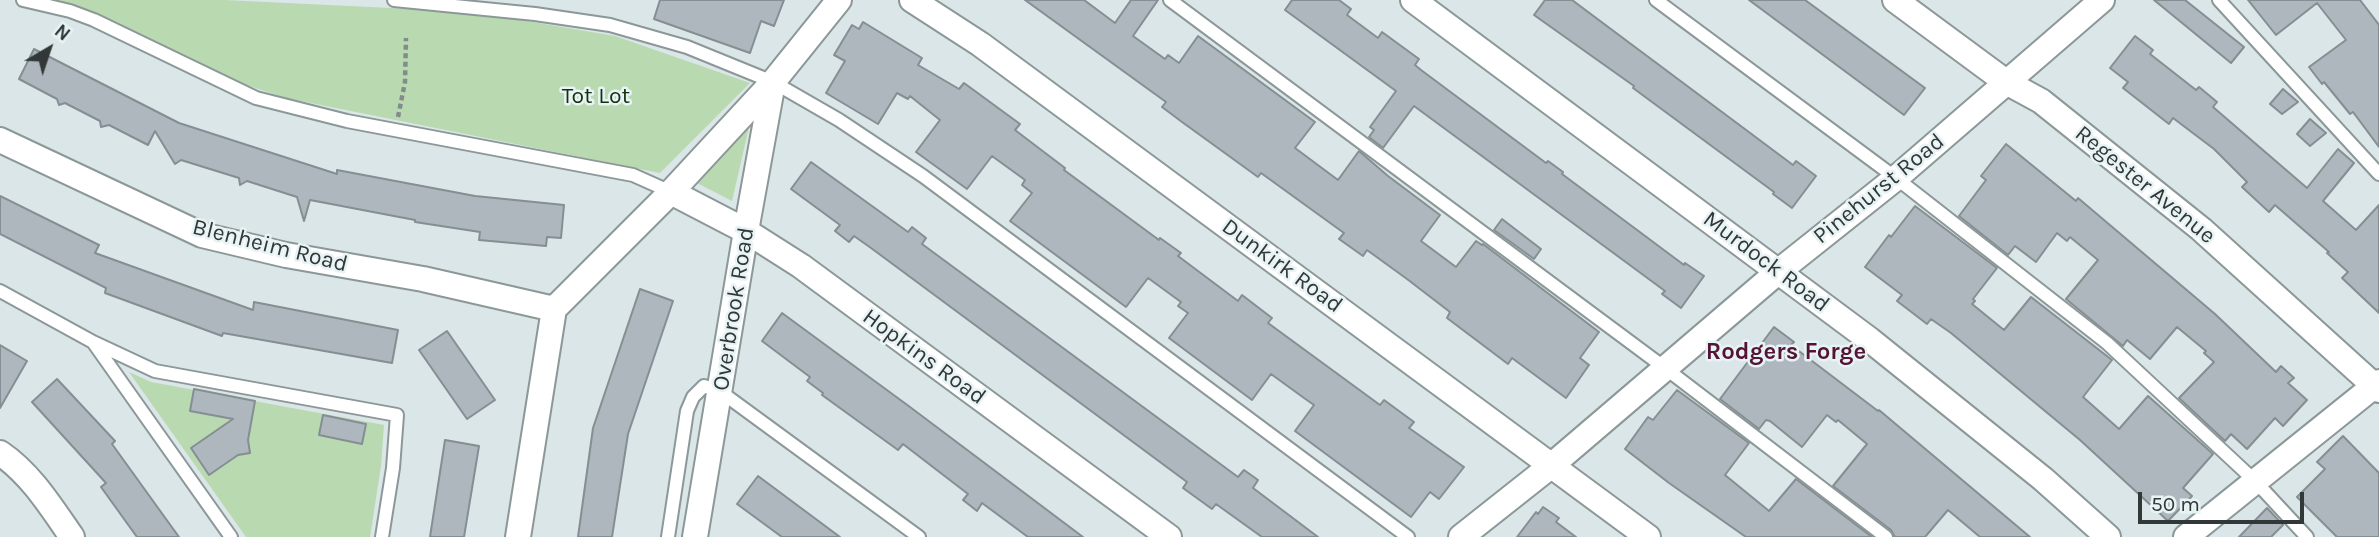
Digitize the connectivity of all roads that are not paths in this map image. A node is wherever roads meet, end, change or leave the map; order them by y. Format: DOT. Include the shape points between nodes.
graph roads {
  1 [pos="23,0"];
  2 [pos="394,0"];
  3 [pos="839,0"];
  4 [pos="912,0"];
  5 [pos="1170,0"];
  6 [pos="1413,0"];
  7 [pos="1656,0"];
  8 [pos="1895,0"];
  9 [pos="2102,0"];
  10 [pos="2219,0"];
  11 [pos="774,82"];
  12 [pos="2006,82"];
  13 [pos="0,140"];
  14 [pos="2379,174"];
  15 [pos="1896,178"];
  16 [pos="671,192"];
  17 [pos="746,231"];
  18 [pos="1779,271"];
  19 [pos="0,291"];
  20 [pos="554,309"];
  21 [pos="93,342"];
  22 [pos="1665,368"];
  23 [pos="2378,386"];
  24 [pos="721,392"];
  25 [pos="0,453"];
  26 [pos="1552,465"];
  27 [pos="2255,481"];
  28 [pos="72,537"];
  29 [pos="231,537"];
  30 [pos="382,537"];
  31 [pos="518,537"];
  32 [pos="667,537"];
  33 [pos="695,537"];
  34 [pos="919,537"];
  35 [pos="1168,537"];
  36 [pos="1408,537"];
  37 [pos="1461,537"];
  38 [pos="1648,537"];
  39 [pos="1886,537"];
  40 [pos="2108,537"];
  41 [pos="2186,537"];
  42 [pos="2306,537"];
  1 -- 16 [label="lane" via="94,20 256,98 347,121 634,175"];
  2 -- 11 [label="lane" via="610,25 687,47"];
  3 -- 11 [label="street"];
  4 -- 26 [label="street, Dunkirk Road" via="980,44"];
  5 -- 22 [label="lane"];
  6 -- 18 [label="street, Murdock Road"];
  7 -- 15 [label="lane"];
  8 -- 12 [label="street, Regester Avenue"];
  9 -- 12 [label="street, Pinehurst Road"];
  10 -- 14 [label="lane"];
  11 -- 16 [label="street"];
  11 -- 17 [label="street, Overbrook Road"];
  11 -- 36 [label="lane" via="923,176"];
  12 -- 15 [label="street, Pinehurst Road"];
  12 -- 23 [label="street, Regester Avenue" via="2042,102 2201,229"];
  13 -- 20 [label="street, Blenheim Road" via="202,235"];
  15 -- 18 [label="street, Pinehurst Road"];
  15 -- 27 [label="lane" via="2107,343"];
  16 -- 17 [label="street, Hopkins Road"];
  16 -- 20 [label="street"];
  17 -- 24 [label="street, Overbrook Road"];
  17 -- 35 [label="street, Hopkins Road" via="801,266"];
  18 -- 22 [label="street, Pinehurst Road"];
  18 -- 40 [label="street, Murdock Road" via="2043,479"];
  19 -- 21 [label="lane"];
  20 -- 31 [label="street"];
  21 -- 29 [label="lane"];
  21 -- 30 [label="lane" via="155,371 397,415"];
  22 -- 26 [label="street, Pinehurst Road"];
  22 -- 39 [label="lane"];
  23 -- 27 [label="street"];
  24 -- 32 [label="lane" via="704,386 687,411"];
  24 -- 33 [label="street, Overbrook Road"];
  24 -- 34 [label="lane"];
  25 -- 28 [label="street" via="31,481"];
  26 -- 37 [label="street, Pinehurst Road"];
  26 -- 38 [label="street, Dunkirk Road"];
  27 -- 41 [label="street"];
  27 -- 42 [label="lane"];
}
